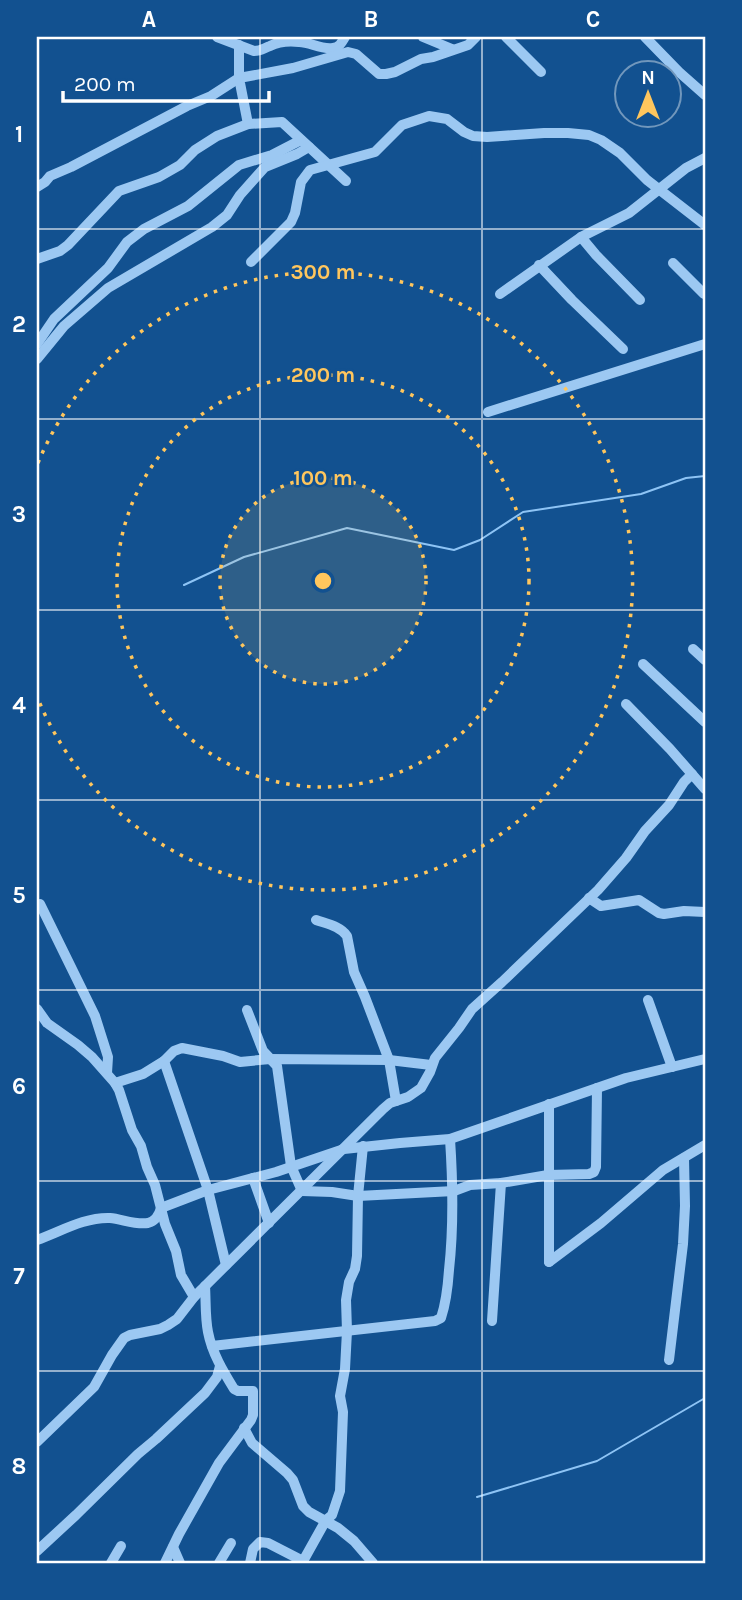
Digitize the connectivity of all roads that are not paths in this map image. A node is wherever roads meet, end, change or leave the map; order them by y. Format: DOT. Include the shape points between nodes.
graph roads {
  1 [pos="217,37"];
  2 [pos="345,37"];
  3 [pos="422,37"];
  4 [pos="476,37"];
  5 [pos="506,37"];
  6 [pos="645,37"];
  7 [pos="294,39"];
  8 [pos="239,46"];
  9 [pos="452,50"];
  10 [pos="541,72"];
  11 [pos="239,78"];
  12 [pos="705,95"];
  13 [pos="248,124"];
  14 [pos="305,144"];
  15 [pos="705,158"];
  16 [pos="694,164"];
  17 [pos="329,166"];
  18 [pos="705,167"];
  19 [pos="346,181"];
  20 [pos="37,187"];
  21 [pos="660,188"];
  22 [pos="705,225"];
  23 [pos="580,237"];
  24 [pos="37,259"];
  25 [pos="251,262"];
  26 [pos="673,263"];
  27 [pos="538,265"];
  28 [pos="705,292"];
  29 [pos="500,294"];
  30 [pos="640,300"];
  31 [pos="37,344"];
  32 [pos="705,344"];
  33 [pos="623,349"];
  34 [pos="37,359"];
  35 [pos="488,412"];
  36 [pos="693,649"];
  37 [pos="705,660"];
  38 [pos="643,664"];
  39 [pos="626,704"];
  40 [pos="705,722"];
  41 [pos="700,780"];
  42 [pos="589,898"];
  43 [pos="40,904"];
  44 [pos="705,912"];
  45 [pos="316,920"];
  46 [pos="648,1000"];
  47 [pos="37,1009"];
  48 [pos="247,1010"];
  49 [pos="270,1059"];
  50 [pos="705,1059"];
  51 [pos="164,1060"];
  52 [pos="389,1060"];
  53 [pos="431,1065"];
  54 [pos="672,1067"];
  55 [pos="107,1073"];
  56 [pos="115,1083"];
  57 [pos="597,1088"];
  58 [pos="396,1101"];
  59 [pos="549,1104"];
  60 [pos="450,1139"];
  61 [pos="705,1145"];
  62 [pos="363,1146"];
  63 [pos="344,1149"];
  64 [pos="684,1158"];
  65 [pos="290,1166"];
  66 [pos="548,1175"];
  67 [pos="253,1178"];
  68 [pos="502,1183"];
  69 [pos="208,1190"];
  70 [pos="302,1191"];
  71 [pos="454,1191"];
  72 [pos="358,1196"];
  73 [pos="161,1208"];
  74 [pos="269,1223"];
  75 [pos="37,1240"];
  76 [pos="226,1265"];
  77 [pos="205,1286"];
  78 [pos="194,1297"];
  79 [pos="492,1321"];
  80 [pos="347,1331"];
  81 [pos="212,1346"];
  82 [pos="669,1360"];
  83 [pos="220,1366"];
  84 [pos="244,1428"];
  85 [pos="37,1442"];
  86 [pos="234,1443"];
  87 [pos="252,1443"];
  88 [pos="326,1520"];
  89 [pos="231,1543"];
  90 [pos="121,1546"];
  91 [pos="173,1547"];
  92 [pos="37,1551"];
  93 [pos="303,1562"];
  94 [pos="111,1563"];
  95 [pos="165,1563"];
  96 [pos="180,1563"];
  97 [pos="219,1563"];
  98 [pos="250,1563"];
  99 [pos="373,1563"];
  1 -- 8 [label="street"];
  2 -- 7 [label="street" via="333,48"];
  3 -- 9 [label="street"];
  4 -- 9 [label="street"];
  5 -- 10 [label="street"];
  6 -- 12 [label="street"];
  7 -- 8 [label="street" via="259,51"];
  8 -- 11 [label="street"];
  9 -- 11 [label="street" via="386,74 379,74 348,52"];
  11 -- 13 [label="street"];
  11 -- 20 [label="street" via="50,176"];
  13 -- 14 [label="street" via="282,122"];
  13 -- 24 [label="street" via="201,146 159,177 119,191 68,245"];
  14 -- 17 [label="street"];
  14 -- 31 [label="street" via="239,165 188,205 144,229 54,319"];
  14 -- 34 [label="street" via="297,154 265,167 212,227 108,288 64,326"];
  15 -- 16 [label="street"];
  16 -- 18 [label="street"];
  16 -- 21 [label="street"];
  17 -- 19 [label="street"];
  17 -- 21 [label="street" via="375,152 402,125 436,116 473,136 589,135 620,153"];
  17 -- 25 [label="street" via="310,170 304,177 291,222"];
  21 -- 22 [label="street"];
  21 -- 23 [label="street" via="619,219"];
  23 -- 27 [label="street"];
  23 -- 30 [label="street"];
  26 -- 28 [label="street"];
  27 -- 29 [label="street"];
  27 -- 33 [label="street"];
  32 -- 35 [label="street"];
  36 -- 37 [label="street"];
  38 -- 40 [label="street"];
  39 -- 41 [label="street"];
  41 -- 42 [label="street" via="684,782"];
  42 -- 44 [label="street" via="601,906 639,900 664,914"];
  42 -- 53 [label="street" via="472,1009"];
  43 -- 55 [label="street" via="95,1016 108,1057"];
  45 -- 52 [label="street" via="338,927 347,936 354,972"];
  46 -- 54 [label="street"];
  47 -- 55 [label="street" via="47,1023"];
  48 -- 49 [label="street"];
  49 -- 51 [label="street" via="240,1062 182,1048"];
  49 -- 52 [label="street"];
  49 -- 65 [label="street" via="278,1071"];
  50 -- 54 [label="street"];
  51 -- 56 [label="street" via="143,1074"];
  51 -- 69 [label="street"];
  52 -- 53 [label="street"];
  52 -- 58 [label="street"];
  53 -- 58 [label="street" via="421,1088"];
  54 -- 57 [label="street"];
  55 -- 56 [label="street"];
  56 -- 73 [label="street"];
  57 -- 59 [label="street"];
  57 -- 66 [label="street" via="594,1172"];
  58 -- 63 [label="street"];
  59 -- 60 [label="street"];
  59 -- 66 [label="street"];
  60 -- 62 [label="street"];
  60 -- 71 [label="street"];
  61 -- 64 [label="street"];
  62 -- 63 [label="street"];
  62 -- 72 [label="street"];
  63 -- 65 [label="street"];
  63 -- 70 [label="street"];
  64 -- 66 [label="street" via="548,1262"];
  64 -- 82 [label="street" via="683,1244"];
  65 -- 67 [label="street"];
  65 -- 70 [label="street"];
  66 -- 68 [label="street"];
  67 -- 69 [label="street"];
  67 -- 74 [label="street"];
  68 -- 71 [label="street"];
  68 -- 79 [label="street"];
  69 -- 73 [label="street"];
  69 -- 76 [label="street"];
  70 -- 72 [label="street"];
  70 -- 74 [label="street"];
  71 -- 72 [label="street"];
  71 -- 80 [label="street" via="442,1318"];
  72 -- 80 [label="street" via="357,1256 346,1300"];
  73 -- 75 [label="street" via="159,1216 146,1223 93,1219"];
  73 -- 78 [label="street" via="181,1276"];
  74 -- 76 [label="street"];
  76 -- 77 [label="street"];
  77 -- 78 [label="street"];
  77 -- 81 [label="street"];
  78 -- 85 [label="street" via="168,1325 124,1338 94,1387"];
  80 -- 81 [label="street"];
  80 -- 88 [label="street" via="340,1396 340,1491"];
  81 -- 83 [label="street"];
  83 -- 84 [label="street" via="234,1389 253,1391 253,1415"];
  83 -- 92 [label="street" via="205,1393"];
  84 -- 86 [label="street"];
  84 -- 87 [label="street"];
  86 -- 87 [label="street"];
  86 -- 91 [label="street"];
  87 -- 88 [label="street" via="293,1480 303,1506"];
  88 -- 93 [label="street"];
  88 -- 99 [label="street"];
  89 -- 97 [label="street"];
  90 -- 94 [label="street"];
  91 -- 95 [label="street"];
  91 -- 96 [label="street"];
  93 -- 98 [label="street" via="260,1542"];
}
